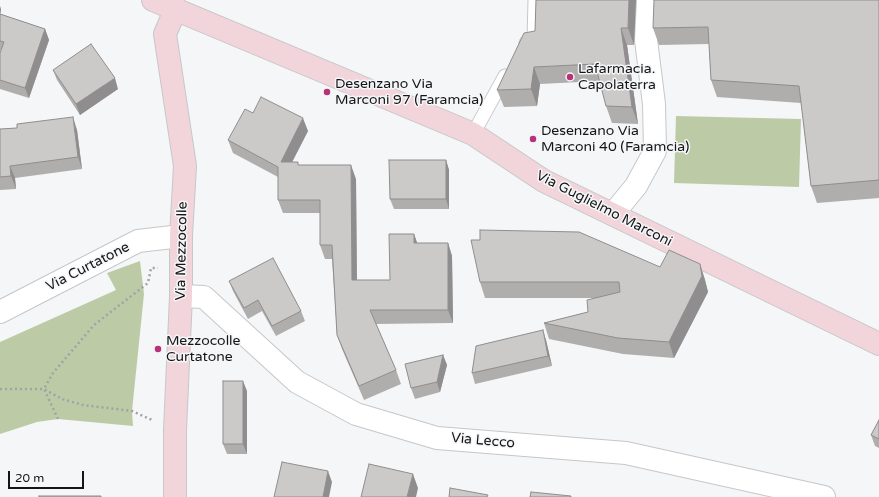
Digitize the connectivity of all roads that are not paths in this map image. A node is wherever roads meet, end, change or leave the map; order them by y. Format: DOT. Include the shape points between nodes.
graph roads {
  1 [pos="153,0"];
  2 [pos="534,0"];
  3 [pos="648,0"];
  4 [pos="176,8"];
  5 [pos="519,51"];
  6 [pos="511,65"];
  7 [pos="473,134"];
  8 [pos="613,214"];
  9 [pos="181,236"];
  10 [pos="181,296"];
  11 [pos="0,312"];
  12 [pos="879,344"];
  13 [pos="175,497"];
  14 [pos="824,497"];
  1 -- 4 [label="main road, Via Guglielmo Marconi"];
  2 -- 5 [label="lane" via="534,40 523,44"];
  3 -- 8 [label="street" via="646,40 654,104 654,151 636,186"];
  4 -- 7 [label="main road, Via Guglielmo Marconi"];
  4 -- 9 [label="main road, Via Mezzocolle" via="165,34 185,166"];
  6 -- 7 [label="lane"];
  7 -- 8 [label="main road, Via Guglielmo Marconi" via="544,182"];
  8 -- 12 [label="main road, Via Guglielmo Marconi"];
  9 -- 10 [label="main road, Via Mezzocolle"];
  9 -- 11 [label="street, Via Curtatone" via="138,241"];
  10 -- 13 [label="main road, Via Mezzocolle"];
  10 -- 14 [label="street, Via Lecco" via="204,297 297,382 356,414 437,438 626,453"];
}
